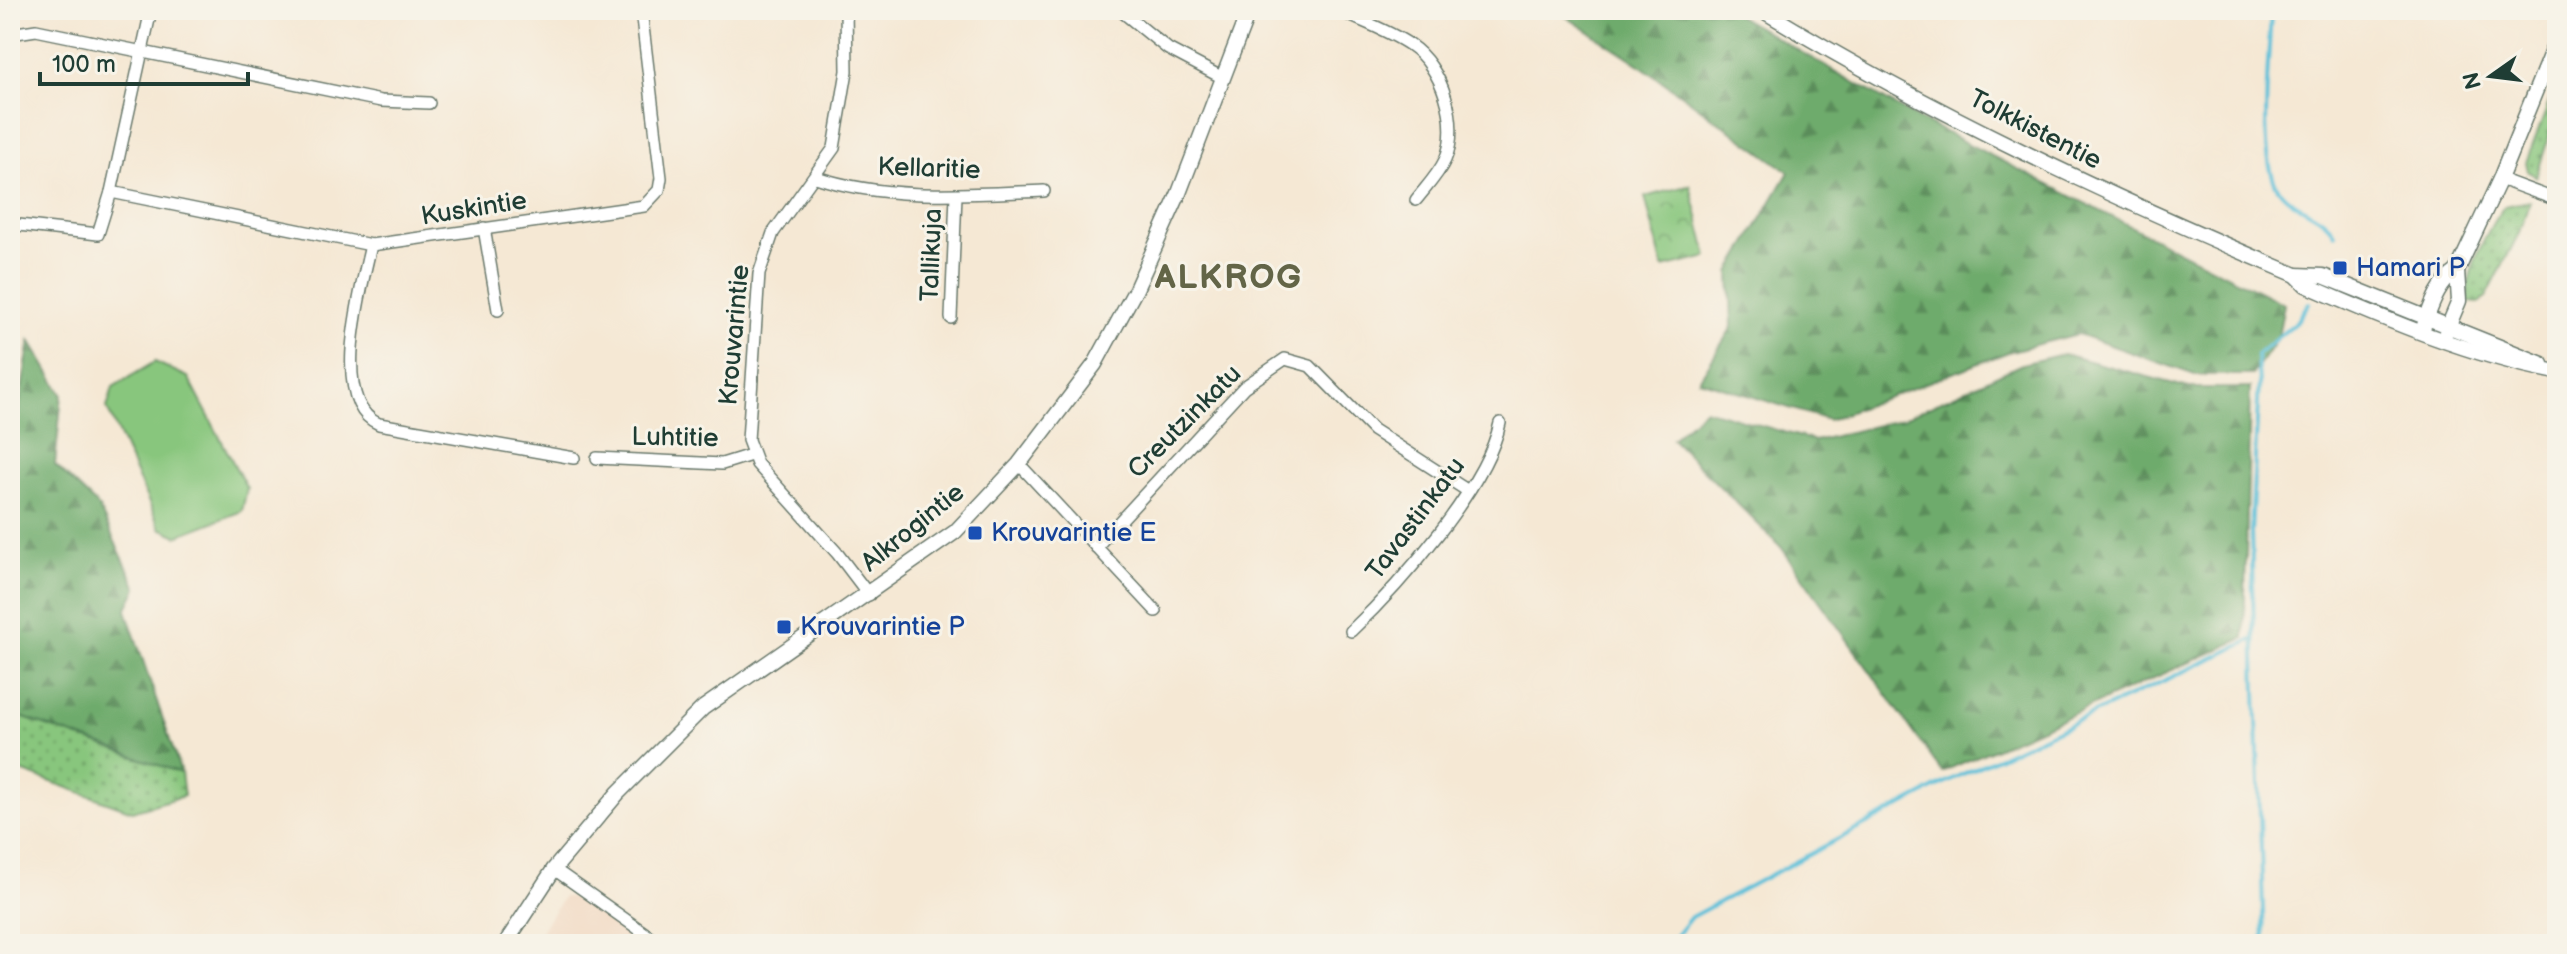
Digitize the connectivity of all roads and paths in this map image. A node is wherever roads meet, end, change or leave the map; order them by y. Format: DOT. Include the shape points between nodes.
graph roads {
  1 [pos="151,10"];
  2 [pos="641,10"];
  3 [pos="846,10"];
  4 [pos="1120,10"];
  5 [pos="1249,10"];
  6 [pos="1338,10"];
  7 [pos="1762,10"];
  8 [pos="10,34"];
  9 [pos="2557,38"];
  10 [pos="143,51"];
  11 [pos="1223,78"];
  12 [pos="429,103"];
  13 [pos="816,177"];
  14 [pos="2500,179"];
  15 [pos="1044,191"];
  16 [pos="111,192"];
  17 [pos="956,195"];
  18 [pos="1416,200"];
  19 [pos="2557,200"];
  20 [pos="10,224"];
  21 [pos="484,228"];
  22 [pos="371,245"];
  23 [pos="2457,271"];
  24 [pos="498,310"];
  25 [pos="951,318"];
  26 [pos="2425,324"];
  27 [pos="2446,332"];
  28 [pos="2557,372"];
  29 [pos="1500,423"];
  30 [pos="751,455"];
  31 [pos="574,458"];
  32 [pos="597,458"];
  33 [pos="1019,464"];
  34 [pos="1468,491"];
  35 [pos="1096,547"];
  36 [pos="869,595"];
  37 [pos="1156,611"];
  38 [pos="1351,631"];
  39 [pos="554,869"];
  40 [pos="505,944"];
  41 [pos="660,944"];
  1 -- 10 [label="street"];
  2 -- 21 [label="street, Kuskintie" via="659,190 644,206"];
  3 -- 13 [label="street, Krouvarintie" via="847,71 838,132"];
  4 -- 11 [label="street" via="1168,49"];
  5 -- 11 [label="street, Alkrogintie"];
  6 -- 18 [label="street" via="1411,45 1424,57 1445,97 1451,140 1446,158"];
  7 -- 26 [label="street, Tolkkistentie" via="2072,176 2296,275 2323,276"];
  8 -- 10 [label="street" via="36,30"];
  9 -- 14 [label="street"];
  10 -- 12 [label="street" via="381,101"];
  10 -- 16 [label="street"];
  11 -- 33 [label="street, Alkrogintie" via="1136,289 1095,364"];
  13 -- 17 [label="street, Kellaritie" via="848,188"];
  13 -- 30 [label="street, Krouvarintie" via="773,233 763,258"];
  14 -- 19 [label="street"];
  14 -- 23 [label="street"];
  15 -- 17 [label="street, Kellaritie"];
  16 -- 20 [label="street" via="98,234"];
  16 -- 22 [label="street, Kuskintie"];
  17 -- 25 [label="street, Tallikuja"];
  21 -- 22 [label="street, Kuskintie"];
  21 -- 24 [label="street"];
  22 -- 31 [label="street" via="354,324 354,394 362,414 379,424"];
  23 -- 26 [label="street" via="2437,291"];
  23 -- 27 [label="street" via="2461,289"];
  26 -- 27 [label="street, Tolkkistentie"];
  27 -- 28 [label="street, Tolkkistentie"];
  29 -- 34 [label="street, Tavastinkatu" via="1496,443"];
  30 -- 32 [label="street, Luhtitie" via="722,464"];
  30 -- 36 [label="street"];
  33 -- 35 [label="street"];
  33 -- 36 [label="street, Alkrogintie" via="955,532"];
  34 -- 35 [label="street, Creutzinkatu" via="1373,430 1310,366 1285,359 1244,387"];
  34 -- 38 [label="street, Tavastinkatu" via="1379,605"];
  35 -- 37 [label="street"];
  36 -- 39 [label="street, Alkrogintie" via="703,708 618,793"];
  39 -- 40 [label="street, Alkrogintie"];
  39 -- 41 [label="street"];
}
